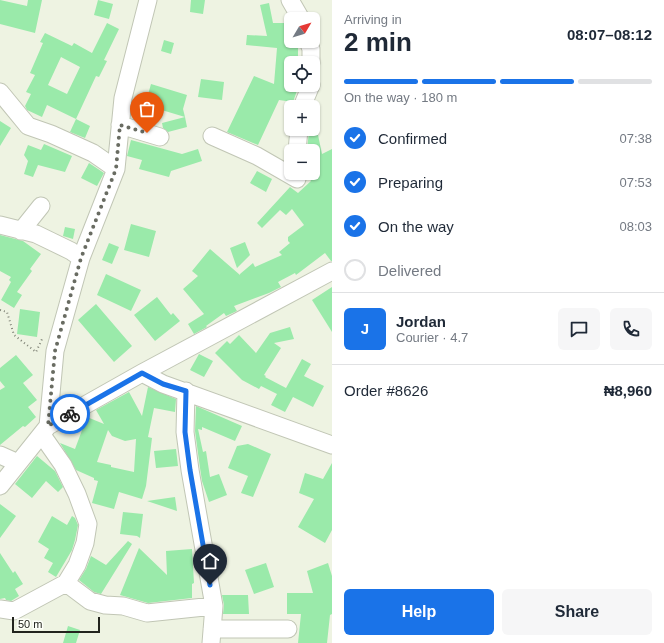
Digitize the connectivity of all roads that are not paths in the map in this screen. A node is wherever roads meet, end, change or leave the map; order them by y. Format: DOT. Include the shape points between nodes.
graph roads {
  1 [pos="148,0"];
  2 [pos="290,0"];
  3 [pos="297,12"];
  4 [pos="0,92"];
  5 [pos="120,125"];
  6 [pos="212,136"];
  7 [pos="160,137"];
  8 [pos="116,169"];
  9 [pos="284,171"];
  10 [pos="41,206"];
  11 [pos="0,225"];
  12 [pos="21,231"];
  13 [pos="81,258"];
  14 [pos="332,271"];
  15 [pos="142,373"];
  16 [pos="186,391"];
  17 [pos="45,430"];
  18 [pos="332,445"];
  19 [pos="0,455"];
  20 [pos="18,463"];
  21 [pos="0,486"];
  22 [pos="66,583"];
  23 [pos="214,606"];
  24 [pos="0,609"];
  25 [pos="288,629"];
  26 [pos="212,636"];
  1 -- 5 [label="street" via="123,98"];
  2 -- 3 [label="street"];
  4 -- 8 [label="street" via="28,126 93,153"];
  5 -- 7 [label="street"];
  5 -- 8 [label="street"];
  6 -- 9 [label="street"];
  8 -- 13 [label="street"];
  10 -- 12 [label="street"];
  11 -- 12 [label="street"];
  12 -- 13 [label="street" via="36,234"];
  13 -- 17 [label="street" via="55,351"];
  14 -- 15 [label="street"];
  15 -- 16 [label="street" via="163,384"];
  15 -- 17 [label="street"];
  16 -- 18 [label="street"];
  16 -- 23 [label="street" via="185,432"];
  17 -- 20 [label="street"];
  17 -- 22 [label="street" via="78,494 88,524 77,566"];
  19 -- 20 [label="street"];
  20 -- 21 [label="street"];
  22 -- 23 [label="street" via="90,600 147,613"];
  22 -- 24 [label="street" via="14,611"];
  23 -- 26 [label="street"];
  25 -- 26 [label="street"];
}
